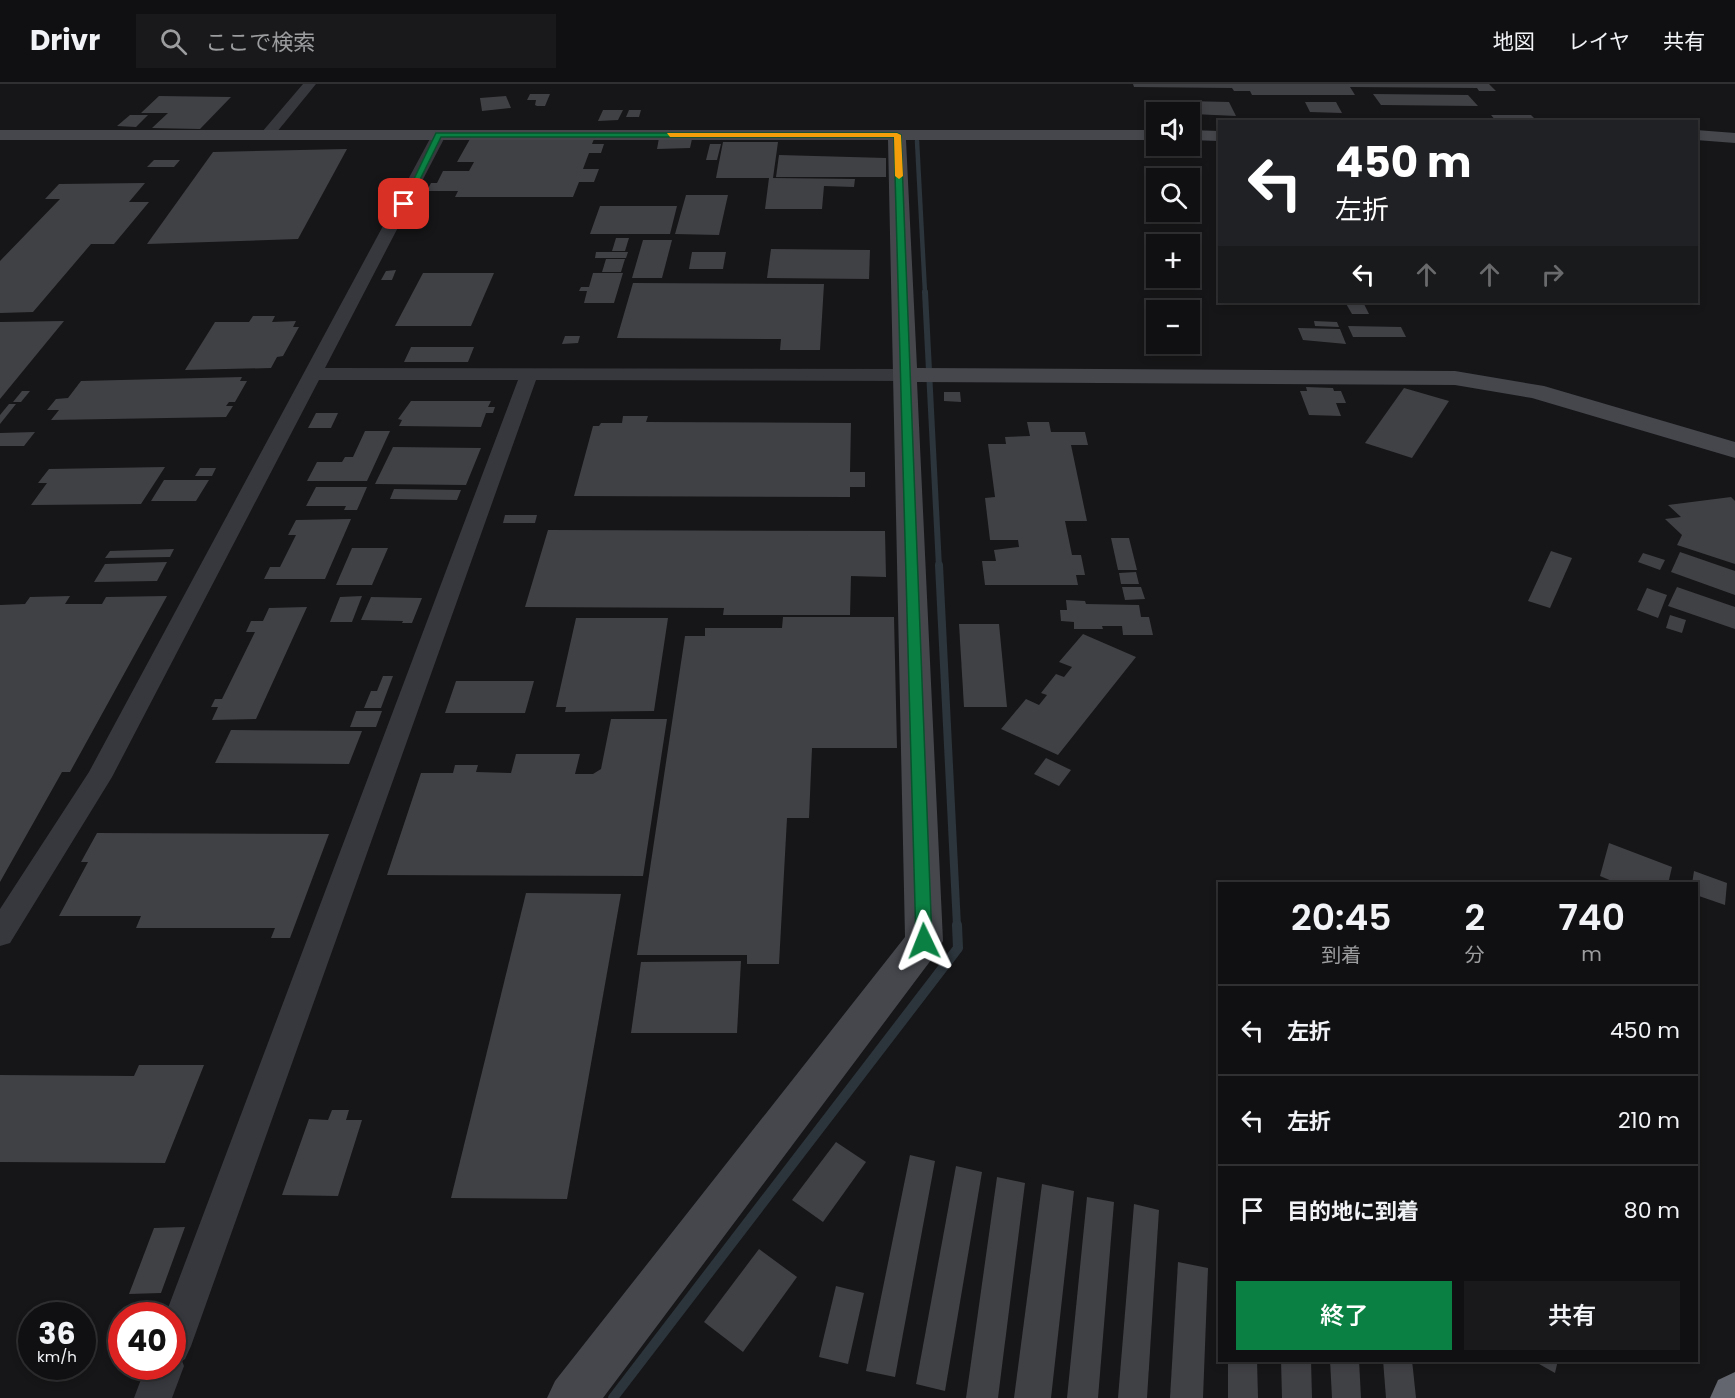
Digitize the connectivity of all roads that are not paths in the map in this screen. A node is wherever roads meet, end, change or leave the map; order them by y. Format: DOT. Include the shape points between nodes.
graph roads {
  1 [pos="310,84"];
  2 [pos="0,135"];
  3 [pos="267,135"];
  4 [pos="438,135"];
  5 [pos="897,135"];
  6 [pos="1146,135"];
  7 [pos="1200,135"];
  8 [pos="1698,135"];
  9 [pos="1218,136"];
  10 [pos="1735,138"];
  11 [pos="313,374"];
  12 [pos="529,374"];
  13 [pos="921,375"];
  14 [pos="1735,450"];
  15 [pos="0,934"];
  16 [pos="186,1308"];
  17 [pos="160,1380"];
  18 [pos="153,1398"];
  19 [pos="572,1398"];
  1 -- 3 [label="street"];
  2 -- 3 [label="street"];
  3 -- 4 [label="street"];
  4 -- 5 [label="street"];
  4 -- 11 [label="street"];
  5 -- 6 [label="street"];
  5 -- 13 [label="street"];
  7 -- 9 [label="street"];
  8 -- 10 [label="street"];
  11 -- 12 [label="street"];
  11 -- 15 [label="street" via="99,777"];
  12 -- 13 [label="street"];
  12 -- 16 [label="street"];
  13 -- 14 [label="street" via="1455,378 1535,391"];
  13 -- 19 [label="street" via="924,941"];
  17 -- 18 [label="street"];
}
